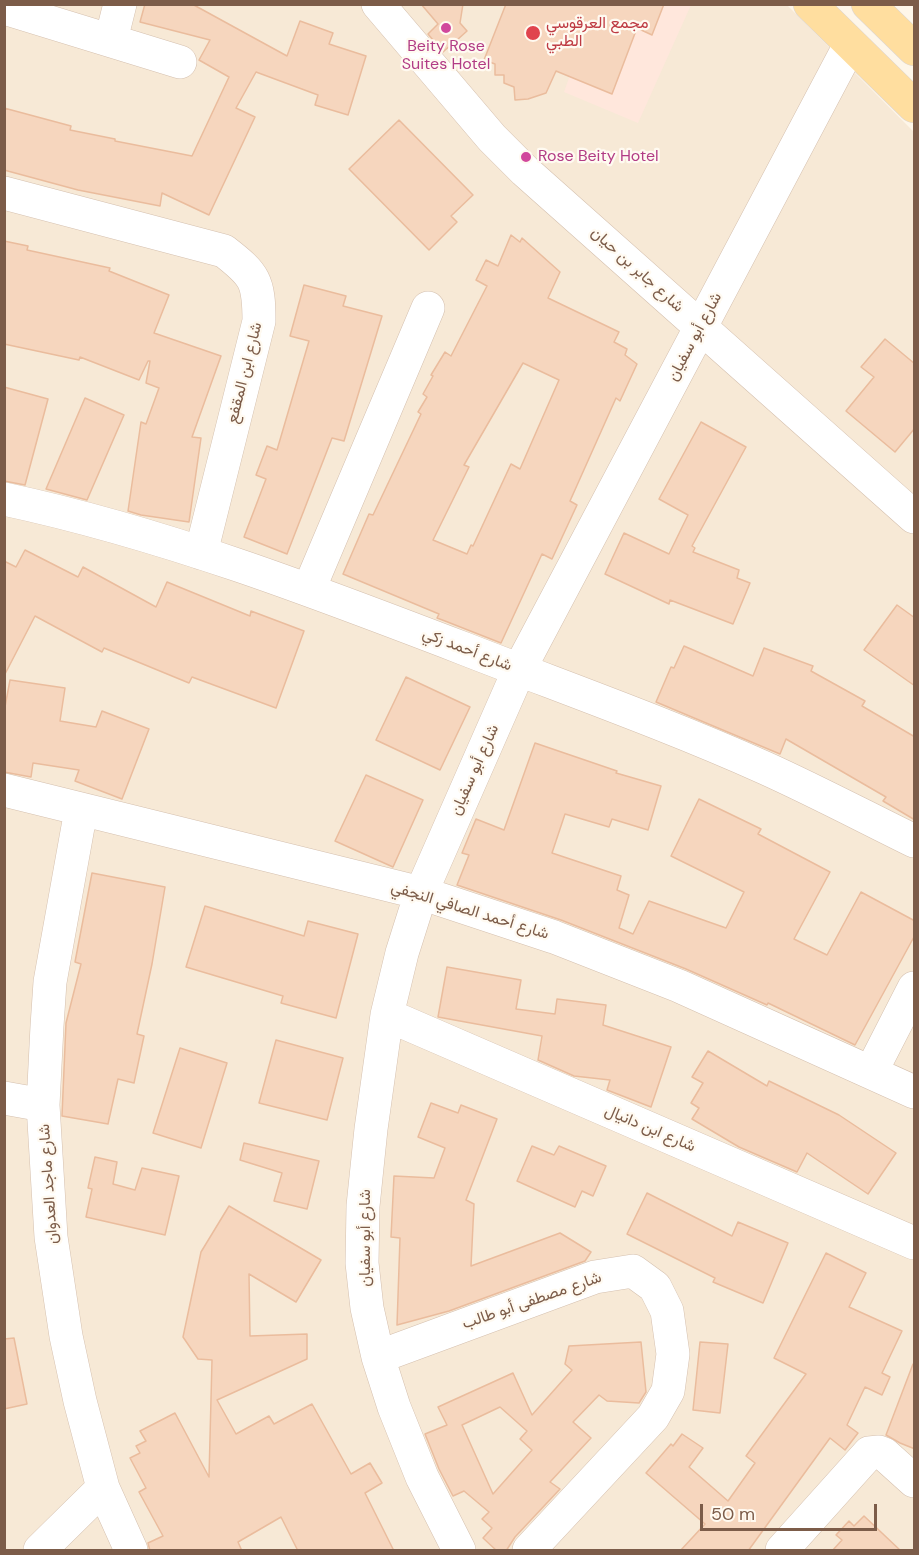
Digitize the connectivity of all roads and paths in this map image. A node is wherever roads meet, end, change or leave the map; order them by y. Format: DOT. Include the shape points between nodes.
graph roads {
  1 [pos="120,4"];
  2 [pos="378,4"];
  3 [pos="810,4"];
  4 [pos="868,4"];
  5 [pos="4,8"];
  6 [pos="111,40"];
  7 [pos="850,45"];
  8 [pos="915,49"];
  9 [pos="180,62"];
  10 [pos="915,106"];
  11 [pos="4,193"];
  12 [pos="428,308"];
  13 [pos="700,326"];
  14 [pos="4,499"];
  15 [pos="915,517"];
  16 [pos="201,553"];
  17 [pos="309,589"];
  18 [pos="519,670"];
  19 [pos="4,790"];
  20 [pos="81,810"];
  21 [pos="915,842"];
  22 [pos="421,893"];
  23 [pos="915,988"];
  24 [pos="387,1015"];
  25 [pos="871,1072"];
  26 [pos="915,1092"];
  27 [pos="4,1098"];
  28 [pos="43,1105"];
  29 [pos="915,1243"];
  30 [pos="378,1357"];
  31 [pos="915,1480"];
  32 [pos="103,1488"];
  33 [pos="40,1551"];
  34 [pos="131,1551"];
  35 [pos="459,1551"];
  36 [pos="529,1551"];
  37 [pos="782,1551"];
  1 -- 6 [label="street"];
  2 -- 13 [label="street, شارع جابر بن حيان" via="516,163"];
  3 -- 7 [label="main road"];
  4 -- 8 [label="main road"];
  5 -- 6 [label="street"];
  6 -- 9 [label="street"];
  7 -- 10 [label="main road"];
  7 -- 13 [label="street, شارع أبو سفيان"];
  11 -- 16 [label="street, شارع ابن المقفع" via="224,250 249,270 259,296 260,321"];
  12 -- 17 [label="street"];
  13 -- 15 [label="street, شارع جابر بن حيان"];
  13 -- 18 [label="street, شارع أبو سفيان"];
  14 -- 16 [label="street, شارع أحمد زكي"];
  16 -- 17 [label="street, شارع أحمد زكي"];
  17 -- 18 [label="street, شارع أحمد زكي"];
  18 -- 21 [label="street, شارع أحمد زكي" via="764,768"];
  18 -- 22 [label="street, شارع أبو سفيان"];
  19 -- 20 [label="street, شارع أحمد الصافي النجفي"];
  20 -- 22 [label="street, شارع أحمد الصافي النجفي"];
  20 -- 28 [label="street, شارع ماجد العدوان" via="50,982"];
  22 -- 24 [label="street, شارع أبو سفيان"];
  22 -- 25 [label="street, شارع أحمد الصافي النجفي" via="679,986"];
  23 -- 25 [label="street"];
  24 -- 29 [label="street, شارع ابن دانيال"];
  24 -- 30 [label="street, شارع أبو سفيان" via="363,1206 362,1263"];
  25 -- 26 [label="street, شارع أحمد الصافي النجفي"];
  27 -- 28 [label="street"];
  28 -- 32 [label="street, شارع ماجد العدوان" via="51,1237 66,1336"];
  30 -- 35 [label="street, شارع أبو سفيان" via="422,1477"];
  30 -- 36 [label="street, شارع مصطفى أبو طالب" via="595,1277 633,1271 655,1287 667,1311 673,1354 668,1391 653,1417"];
  31 -- 37 [label="street" via="884,1454 869,1454"];
  32 -- 33 [label="street"];
  32 -- 34 [label="street, شارع ماجد العدوان"];
}
